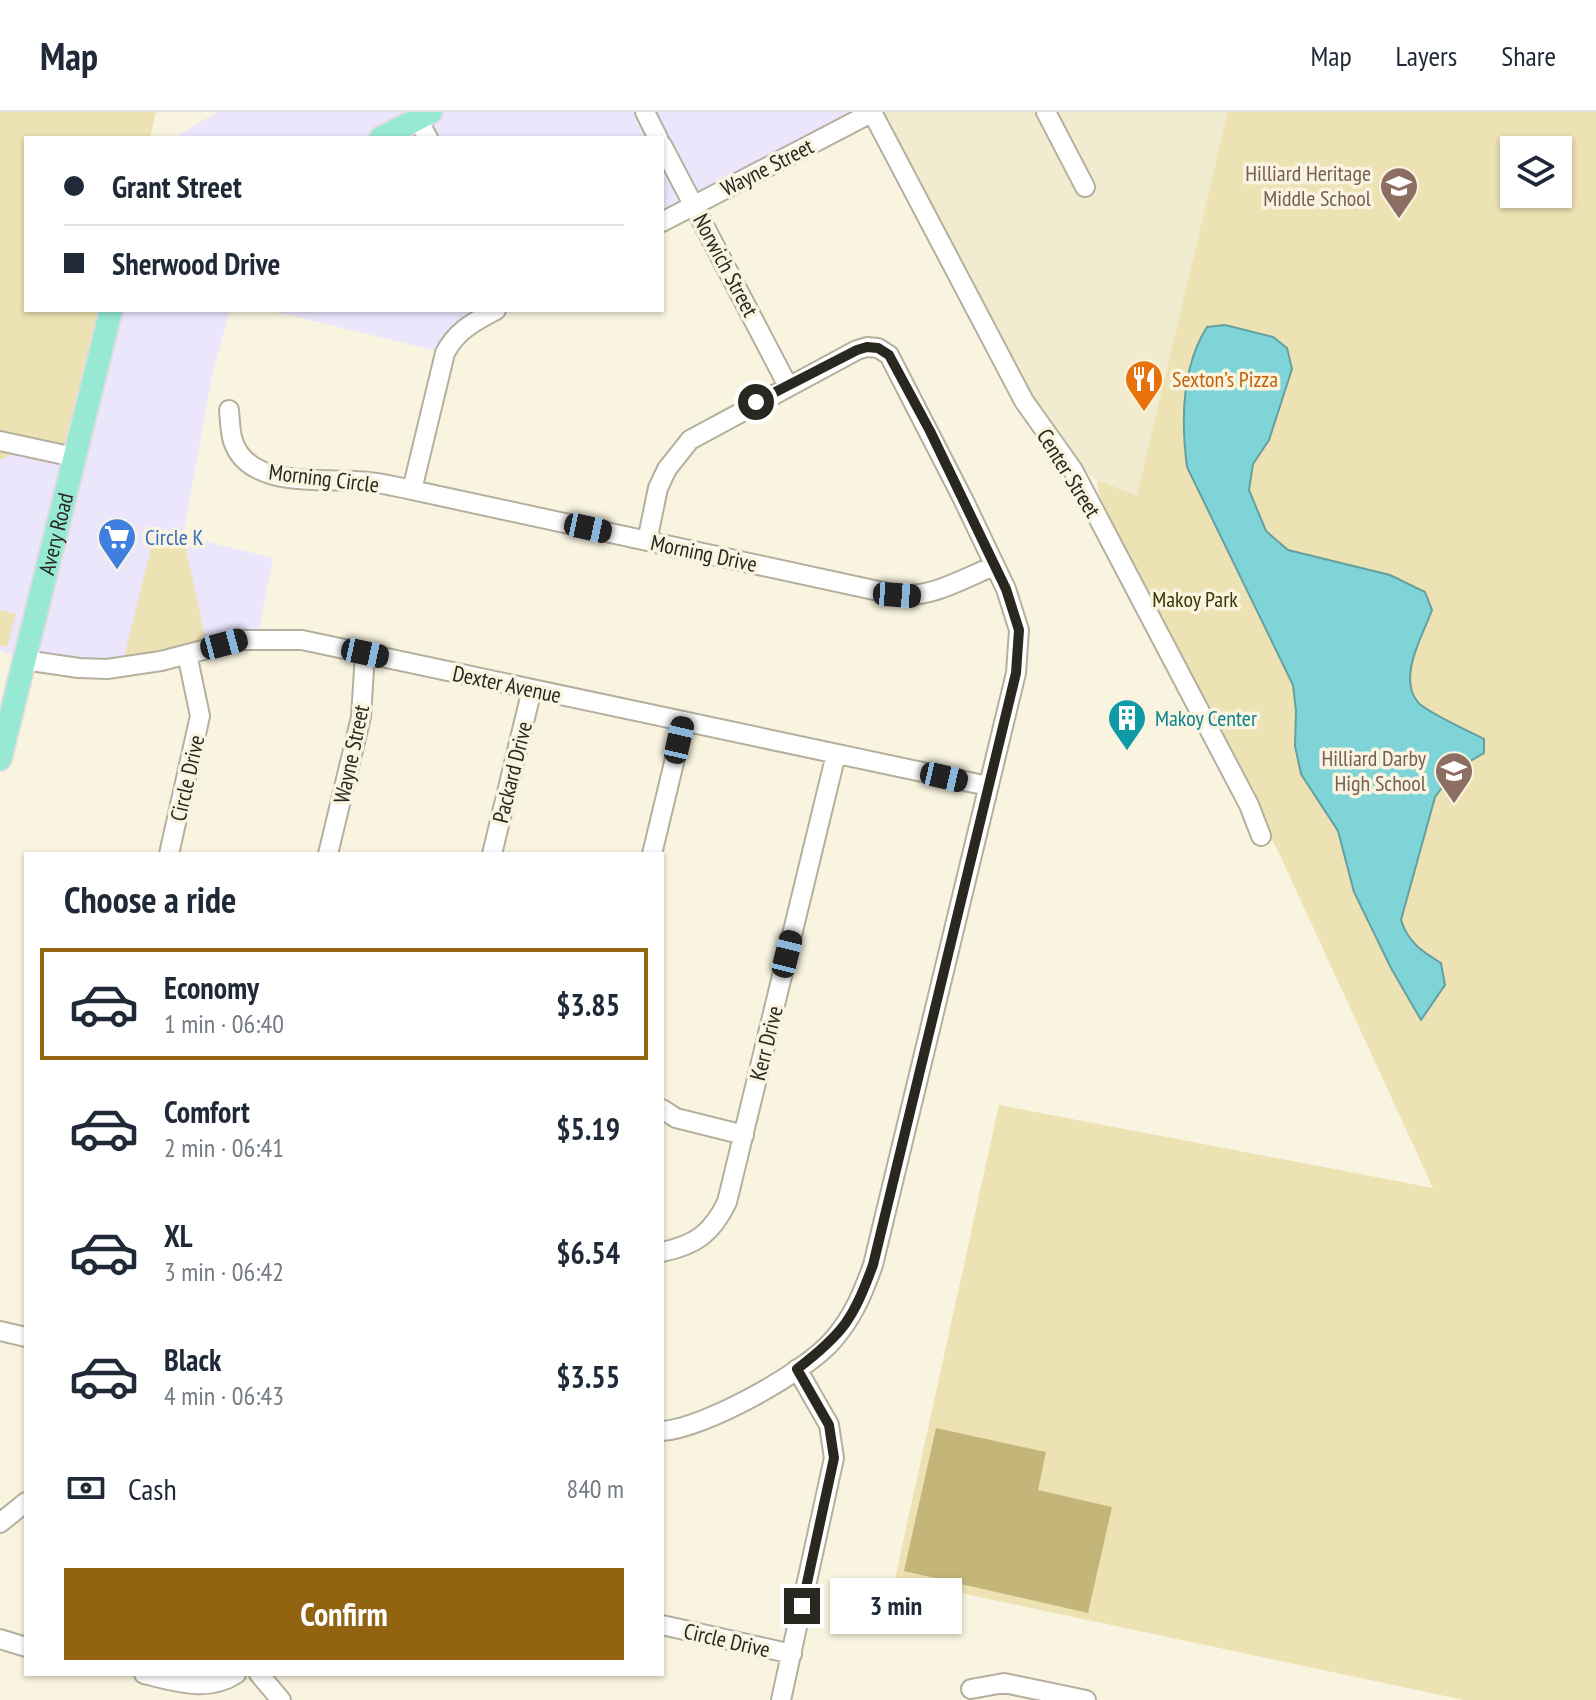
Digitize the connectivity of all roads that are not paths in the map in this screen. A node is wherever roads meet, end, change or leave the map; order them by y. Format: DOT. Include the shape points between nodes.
graph roads {
  1 [pos="645,112"];
  2 [pos="872,112"];
  3 [pos="1046,112"];
  4 [pos="423,120"];
  5 [pos="386,136"];
  6 [pos="657,136"];
  7 [pos="664,149"];
  8 [pos="1085,187"];
  9 [pos="694,205"];
  10 [pos="664,221"];
  11 [pos="110,312"];
  12 [pos="492,312"];
  13 [pos="788,386"];
  14 [pos="229,410"];
  15 [pos="0,441"];
  16 [pos="74,457"];
  17 [pos="412,490"];
  18 [pos="647,541"];
  19 [pos="994,566"];
  20 [pos="365,653"];
  21 [pos="187,654"];
  22 [pos="24,660"];
  23 [pos="532,689"];
  24 [pos="684,721"];
  25 [pos="836,754"];
  26 [pos="0,759"];
  27 [pos="988,786"];
  28 [pos="1261,836"];
  29 [pos="169,852"];
  30 [pos="328,852"];
  31 [pos="492,852"];
  32 [pos="652,852"];
  33 [pos="664,1110"];
  34 [pos="744,1135"];
  35 [pos="664,1251"];
  36 [pos="0,1331"];
  37 [pos="24,1337"];
  38 [pos="797,1369"];
  39 [pos="664,1431"];
  40 [pos="24,1504"];
  41 [pos="0,1523"];
  42 [pos="664,1625"];
  43 [pos="0,1639"];
  44 [pos="24,1646"];
  45 [pos="792,1654"];
  46 [pos="152,1676"];
  47 [pos="231,1676"];
  48 [pos="261,1676"];
  49 [pos="971,1689"];
  50 [pos="281,1700"];
  51 [pos="781,1700"];
  52 [pos="1086,1700"];
  1 -- 6 [label="street"];
  2 -- 9 [label="street, Wayne Street"];
  2 -- 28 [label="street, Center Street" via="1024,401 1073,470"];
  3 -- 8 [label="street"];
  4 -- 5 [label="main road"];
  7 -- 9 [label="street, Norwich Street"];
  9 -- 10 [label="street, Wayne Street"];
  9 -- 13 [label="street, Norwich Street"];
  11 -- 16 [label="main road, Avery Road"];
  12 -- 17 [label="street" via="453,337 445,353"];
  13 -- 18 [label="street" via="690,440 658,488"];
  13 -- 19 [label="street" via="857,350 878,348 889,355"];
  14 -- 17 [label="street, Morning Circle" via="240,455 266,473"];
  15 -- 16 [label="street"];
  16 -- 22 [label="main road, Avery Road"];
  17 -- 18 [label="street, Morning Drive"];
  18 -- 19 [label="street, Morning Drive" via="897,595 933,592"];
  19 -- 27 [label="street" via="1019,630 1016,673"];
  20 -- 21 [label="street, Dexter Avenue" via="302,640 242,640"];
  20 -- 23 [label="street, Dexter Avenue"];
  20 -- 30 [label="street, Wayne Street" via="361,717"];
  21 -- 22 [label="street, Dexter Avenue" via="107,669"];
  21 -- 29 [label="street, Circle Drive" via="200,716"];
  22 -- 26 [label="main road, Avery Road"];
  23 -- 24 [label="street, Dexter Avenue"];
  23 -- 31 [label="street, Packard Drive"];
  24 -- 25 [label="street, Dexter Avenue"];
  24 -- 32 [label="street"];
  25 -- 27 [label="street, Dexter Avenue"];
  25 -- 34 [label="street, Kerr Drive"];
  27 -- 38 [label="street" via="873,1265 857,1308 831,1343"];
  33 -- 34 [label="street"];
  34 -- 35 [label="street, Kerr Drive" via="718,1221 693,1244"];
  36 -- 37 [label="street"];
  38 -- 39 [label="street" via="724,1413"];
  38 -- 45 [label="street" via="829,1425 834,1458"];
  40 -- 41 [label="street"];
  42 -- 45 [label="street, Circle Drive"];
  43 -- 44 [label="street"];
  45 -- 51 [label="street"];
  46 -- 47 [label="street" via="208,1685"];
  48 -- 50 [label="street"];
  49 -- 52 [label="street" via="1004,1683"];
}
